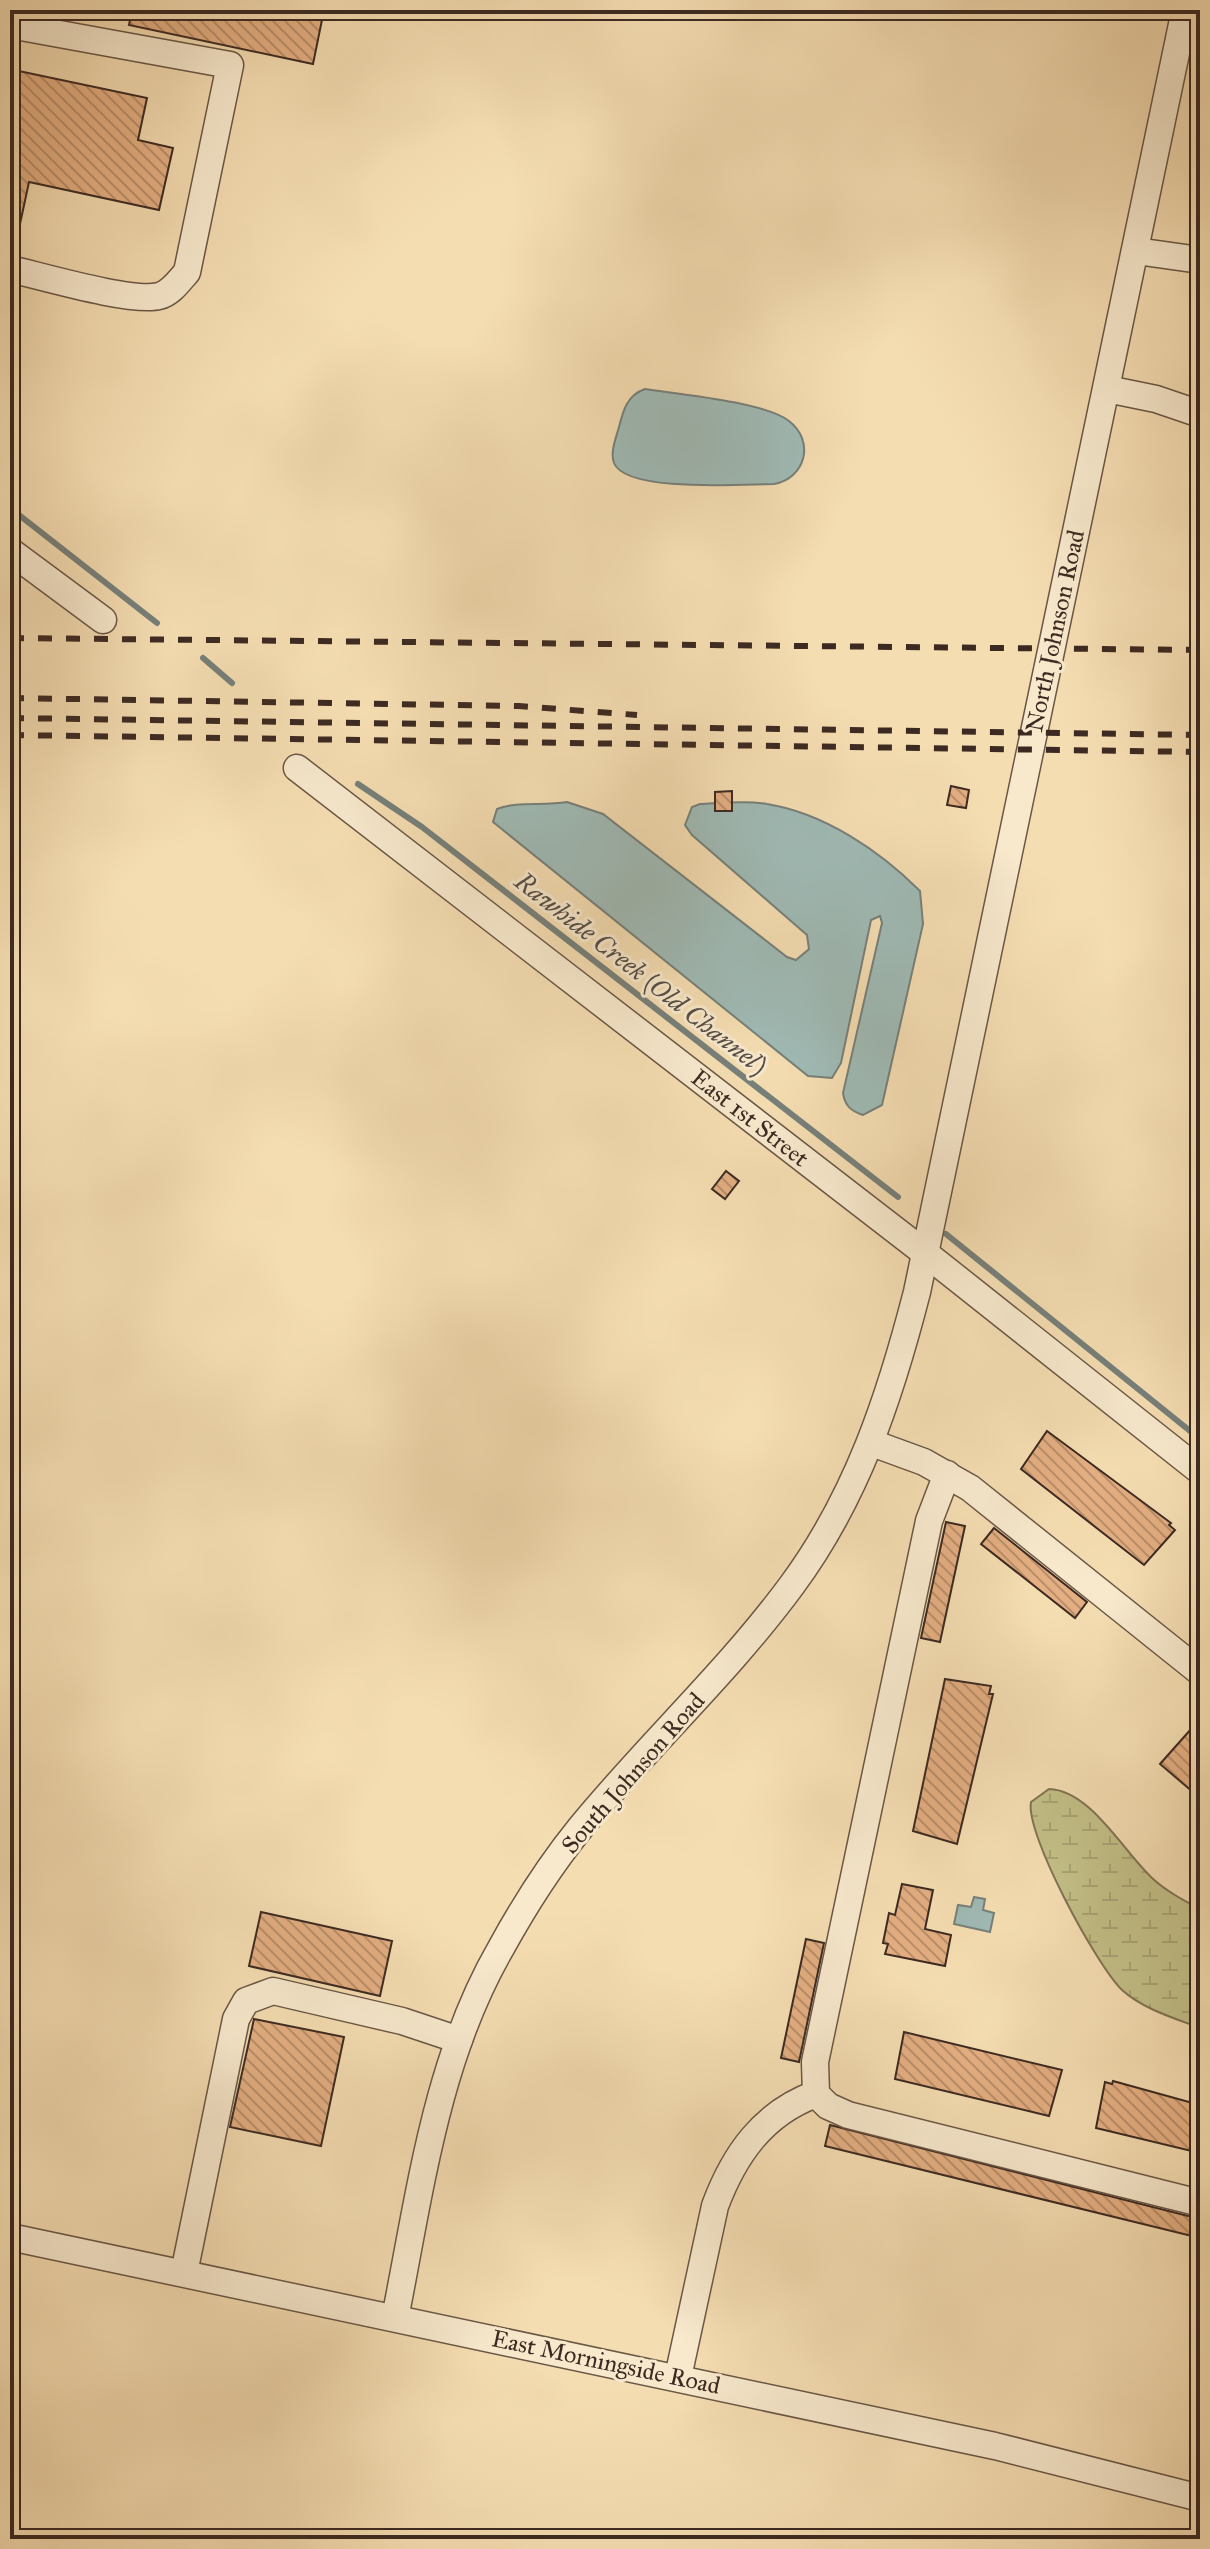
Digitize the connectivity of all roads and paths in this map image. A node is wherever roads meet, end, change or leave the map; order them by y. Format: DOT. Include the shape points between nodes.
graph roads {
  1 [pos="1185,10"];
  2 [pos="10,25"];
  3 [pos="1136,251"];
  4 [pos="1200,260"];
  5 [pos="10,269"];
  6 [pos="1107,389"];
  7 [pos="1200,414"];
  8 [pos="10,551"];
  9 [pos="103,620"];
  10 [pos="297,768"];
  11 [pos="925,1253"];
  12 [pos="872,1443"];
  13 [pos="1200,1471"];
  14 [pos="947,1474"];
  15 [pos="1200,1672"];
  16 [pos="459,2040"];
  17 [pos="816,2094"];
  18 [pos="1200,2203"];
  19 [pos="10,2237"];
  20 [pos="184,2273"];
  21 [pos="395,2318"];
  22 [pos="678,2377"];
  23 [pos="1200,2498"];
  1 -- 3 [label="street, North Johnson Road"];
  2 -- 5 [label="street" via="230,65 187,272 170,291 157,297 124,294"];
  3 -- 4 [label="street"];
  3 -- 6 [label="street, North Johnson Road"];
  6 -- 7 [label="street"];
  6 -- 11 [label="street, North Johnson Road"];
  8 -- 9 [label="street"];
  10 -- 11 [label="street, East 1st Street"];
  11 -- 12 [label="street, South Johnson Road" via="902,1353"];
  11 -- 13 [label="street, East 1st Street"];
  12 -- 14 [label="street"];
  12 -- 16 [label="street, South Johnson Road" via="845,1501 794,1583 579,1829 535,1891 499,1950"];
  14 -- 15 [label="street"];
  14 -- 17 [label="street" via="929,1521 837,1953 815,2062"];
  16 -- 20 [label="street" via="273,1991 246,2001 236,2019"];
  16 -- 21 [label="street, South Johnson Road" via="430,2144"];
  17 -- 18 [label="street" via="848,2115"];
  17 -- 22 [label="street" via="761,2127 723,2184"];
  19 -- 20 [label="street, East Morningside Road"];
  20 -- 21 [label="street, East Morningside Road"];
  21 -- 22 [label="street, East Morningside Road"];
  22 -- 23 [label="street, East Morningside Road" via="995,2446"];
}
